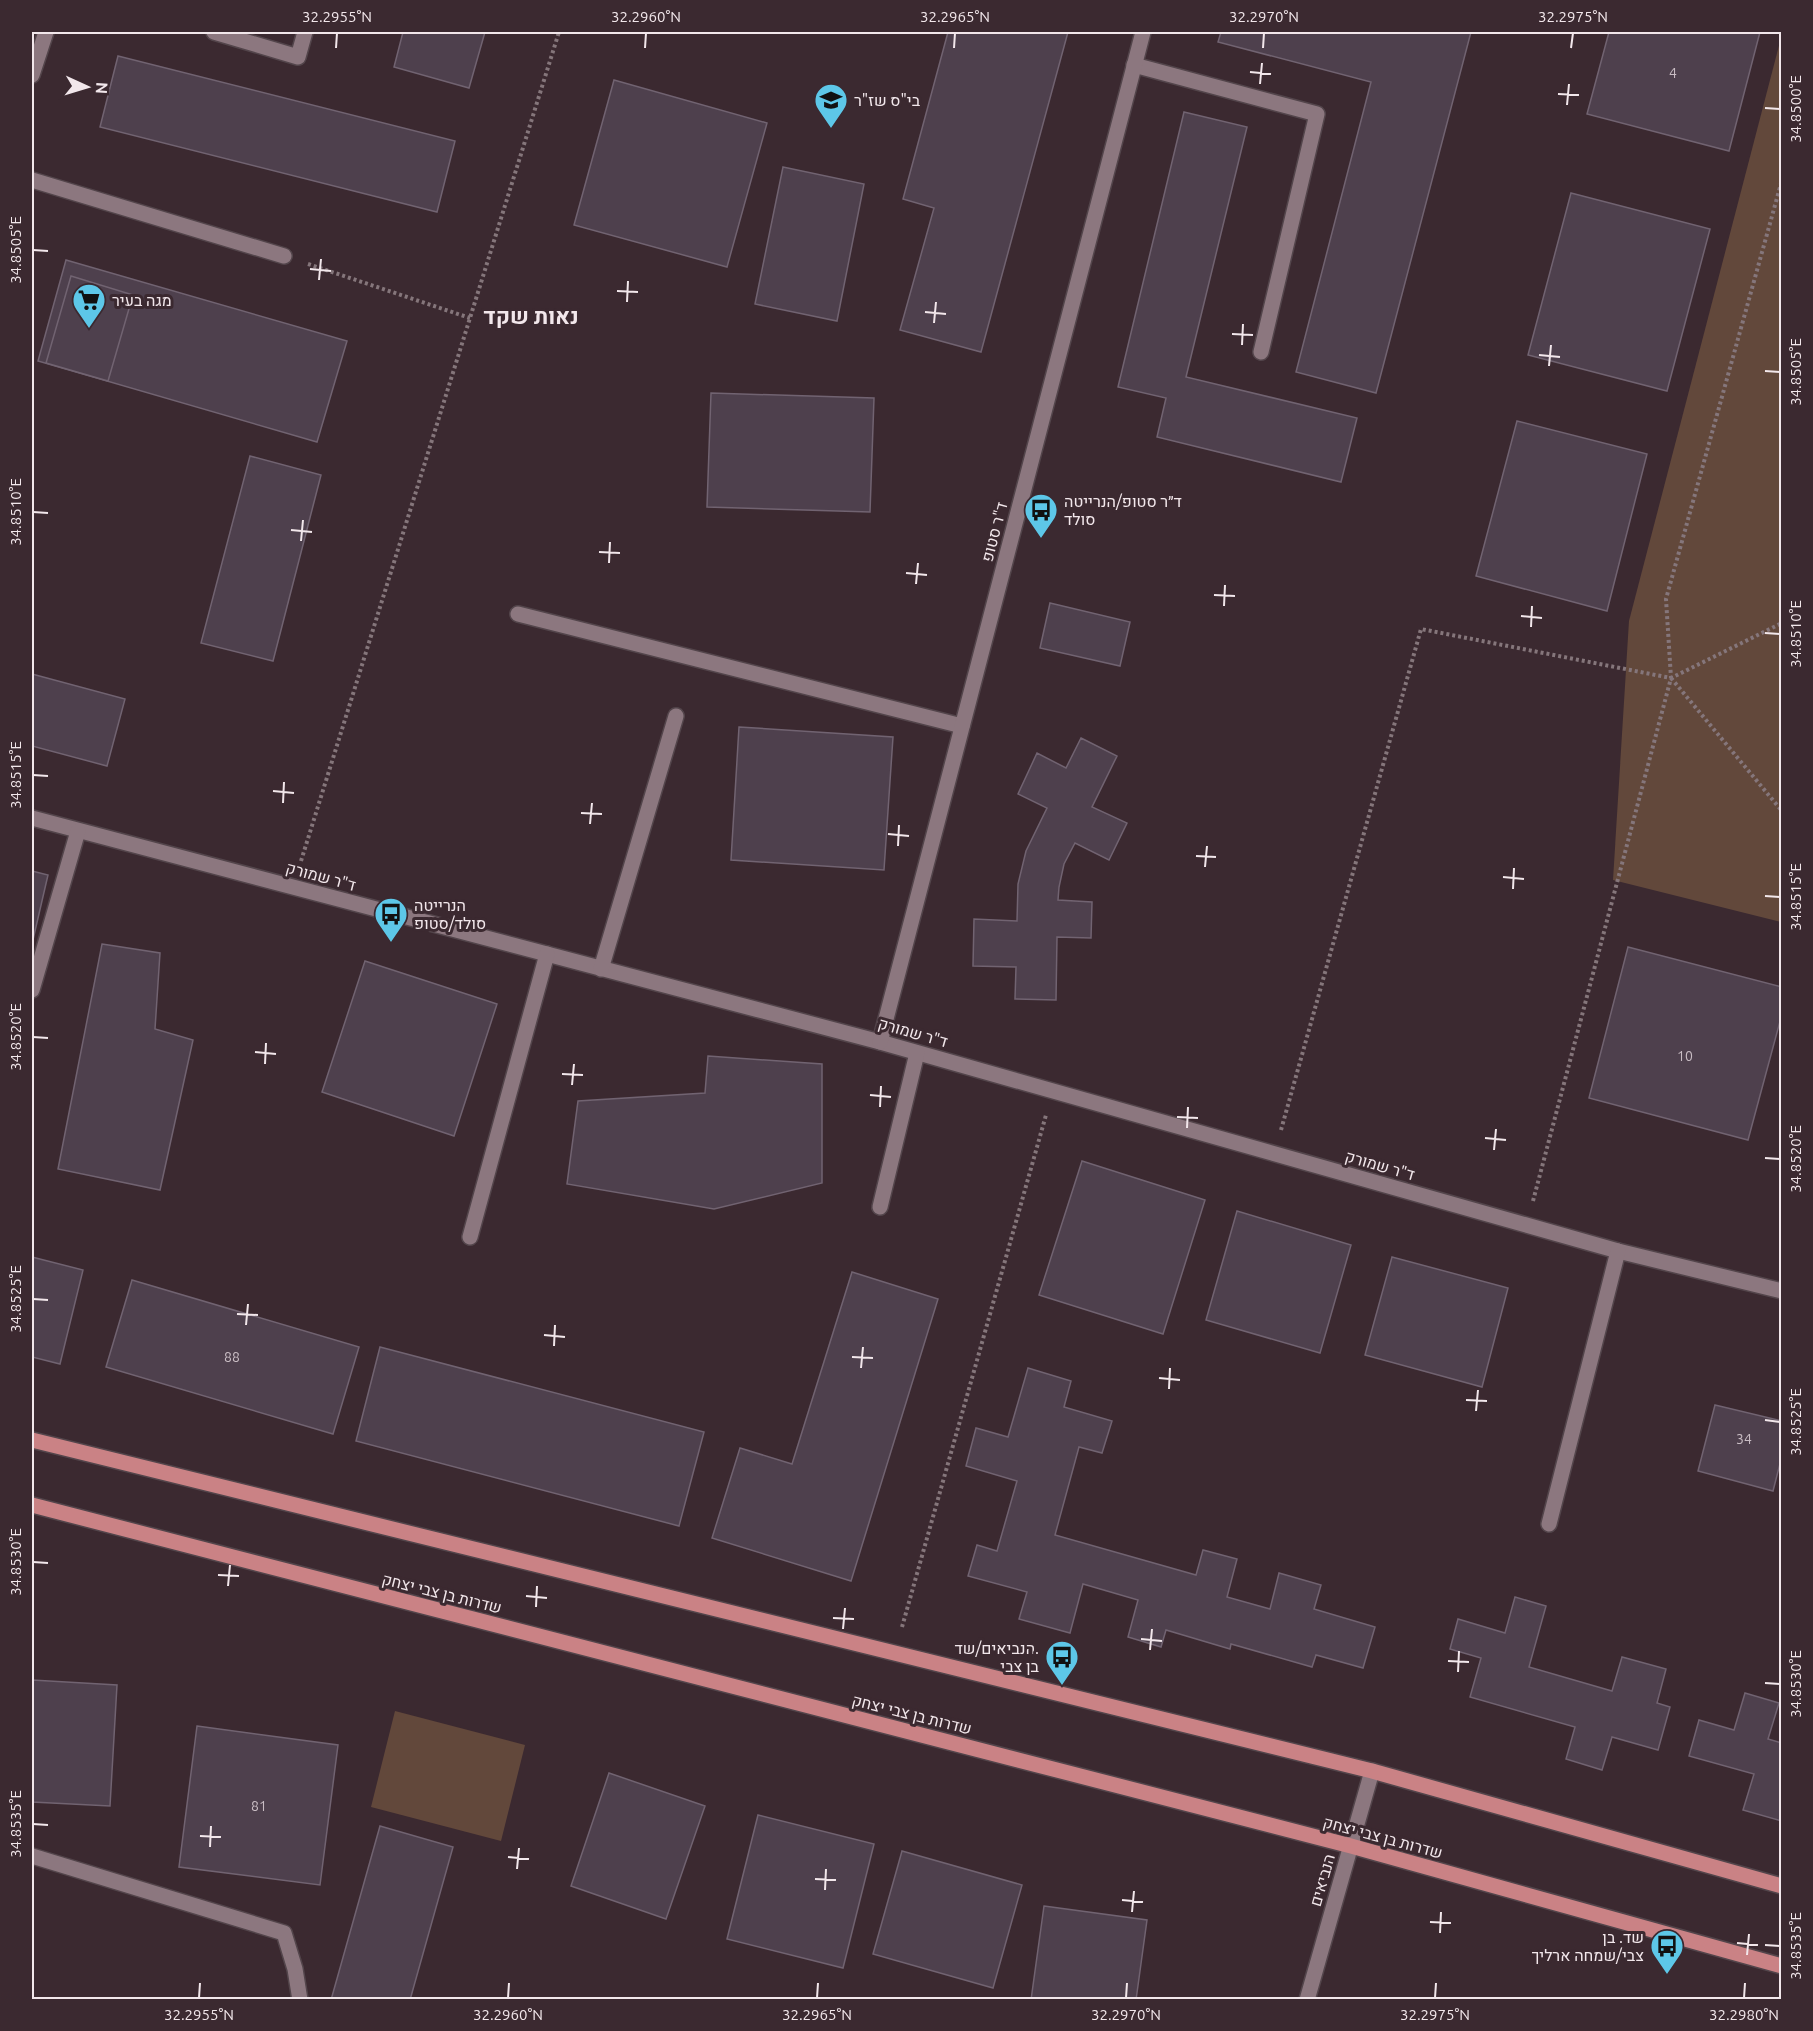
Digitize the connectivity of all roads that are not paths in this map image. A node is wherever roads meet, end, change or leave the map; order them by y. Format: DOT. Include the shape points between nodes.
graph roads {
  1 [pos="46,32"];
  2 [pos="214,32"];
  3 [pos="305,32"];
  4 [pos="1143,32"];
  5 [pos="1134,65"];
  6 [pos="32,75"];
  7 [pos="32,180"];
  8 [pos="284,256"];
  9 [pos="1261,352"];
  10 [pos="518,614"];
  11 [pos="676,716"];
  12 [pos="962,726"];
  13 [pos="32,818"];
  14 [pos="78,831"];
  15 [pos="547,954"];
  16 [pos="601,969"];
  17 [pos="32,990"];
  18 [pos="880,1042"];
  19 [pos="917,1053"];
  20 [pos="880,1207"];
  21 [pos="470,1237"];
  22 [pos="1618,1251"];
  23 [pos="1782,1291"];
  24 [pos="32,1440"];
  25 [pos="32,1505"];
  26 [pos="1549,1524"];
  27 [pos="1372,1771"];
  28 [pos="1351,1846"];
  29 [pos="32,1856"];
  30 [pos="1782,1886"];
  31 [pos="1782,1966"];
  32 [pos="300,2000"];
  33 [pos="1307,2000"];
  1 -- 6 [label="street"];
  2 -- 3 [label="street" via="298,57"];
  4 -- 5 [label="street, ד\"ר סטופ"];
  5 -- 9 [label="street" via="1317,114"];
  5 -- 12 [label="street, ד\"ר סטופ"];
  7 -- 8 [label="street"];
  10 -- 12 [label="street"];
  11 -- 16 [label="street"];
  12 -- 18 [label="street, ד\"ר סטופ"];
  13 -- 14 [label="street, ד\"ר שמורק"];
  14 -- 15 [label="street, ד\"ר שמורק"];
  14 -- 17 [label="street"];
  15 -- 16 [label="street, ד\"ר שמורק"];
  15 -- 21 [label="street"];
  16 -- 18 [label="street, ד\"ר שמורק"];
  18 -- 19 [label="street, ד\"ר שמורק"];
  19 -- 20 [label="street"];
  19 -- 22 [label="street, ד\"ר שמורק"];
  22 -- 23 [label="street, ד\"ר שמורק"];
  22 -- 26 [label="street"];
  24 -- 27 [label="main road"];
  25 -- 28 [label="main road, שדרות בן צבי יצחק"];
  27 -- 28 [label="street, הנביאים"];
  27 -- 30 [label="main road"];
  28 -- 31 [label="main road, שדרות בן צבי יצחק"];
  28 -- 33 [label="street, הנביאים"];
  29 -- 32 [label="street" via="284,1932"];
}
